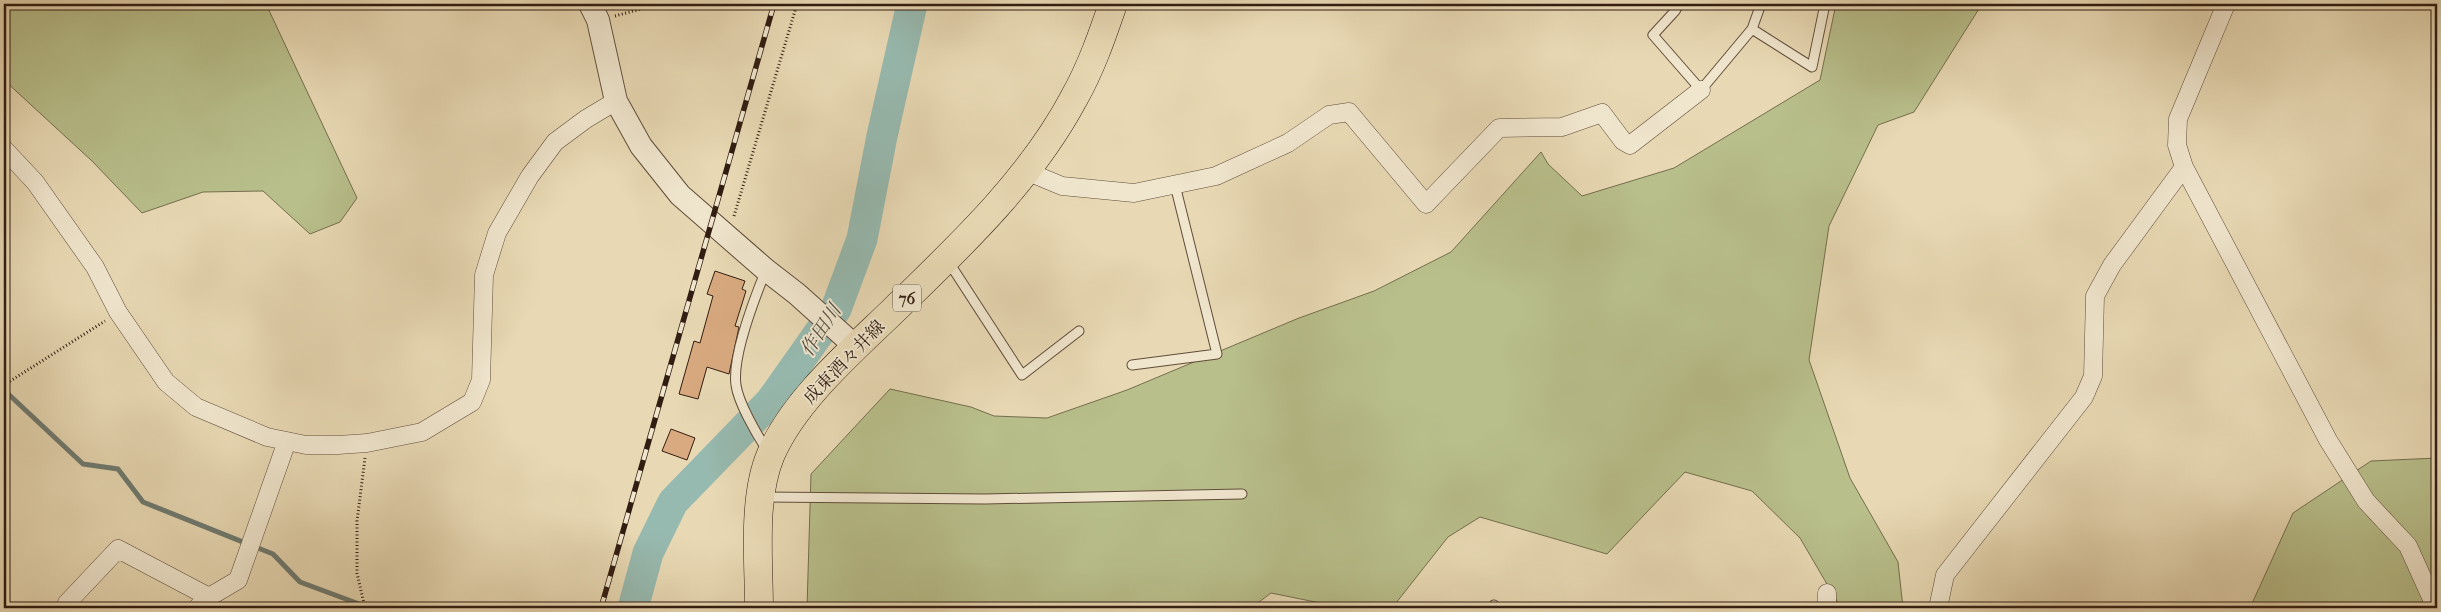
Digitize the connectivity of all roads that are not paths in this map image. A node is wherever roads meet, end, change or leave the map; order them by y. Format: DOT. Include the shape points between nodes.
graph roads {
  1 [pos="1113,4"];
  2 [pos="1679,4"];
  3 [pos="1761,4"];
  4 [pos="1825,4"];
  5 [pos="2226,4"];
  6 [pos="594,12"];
  7 [pos="1752,29"];
  8 [pos="1701,90"];
  9 [pos="616,101"];
  10 [pos="4,149"];
  11 [pos="2184,167"];
  12 [pos="1026,171"];
  13 [pos="1175,185"];
  14 [pos="947,259"];
  15 [pos="766,270"];
  16 [pos="1079,331"];
  17 [pos="856,347"];
  18 [pos="1132,365"];
  19 [pos="287,441"];
  20 [pos="770,455"];
  21 [pos="1242,494"];
  22 [pos="761,497"];
  23 [pos="203,602"];
  24 [pos="65,608"];
  25 [pos="759,608"];
  26 [pos="1938,608"];
  27 [pos="2436,608"];
  1 -- 12 [label="main road, 成東酒々井線 / 76" via="1100,42 1074,98"];
  2 -- 8 [label="lane" via="1653,35"];
  3 -- 7 [label="lane"];
  4 -- 7 [label="lane" via="1812,68"];
  5 -- 11 [label="street" via="2178,119 2177,145"];
  6 -- 9 [label="street"];
  7 -- 8 [label="lane"];
  8 -- 13 [label="street" via="1630,145 1623,141 1602,113 1562,127 1499,128 1426,204 1349,112 1329,115 1288,143 1216,176"];
  9 -- 15 [label="street" via="641,146 680,195"];
  9 -- 19 [label="street" via="555,142 530,176 497,233 484,275 481,380 472,402 422,432 367,443 306,445"];
  10 -- 19 [label="street" via="35,182 95,267 118,312 166,382 196,407 267,437"];
  11 -- 26 [label="street" via="2112,265 2095,296 2093,376 2084,397 1945,575"];
  11 -- 27 [label="street" via="2328,440 2366,501 2408,546"];
  12 -- 13 [label="street" via="1062,186 1134,193"];
  12 -- 14 [label="main road, 成東酒々井線 / 76"];
  13 -- 18 [label="lane" via="1217,354"];
  14 -- 16 [label="lane" via="1022,375"];
  14 -- 17 [label="main road, 成東酒々井線 / 76"];
  15 -- 17 [label="street"];
  15 -- 20 [label="lane" via="752,304 736,369 736,386 756,434"];
  17 -- 20 [label="main road, 成東酒々井線 / 76" via="800,408"];
  19 -- 23 [label="street" via="238,580"];
  20 -- 22 [label="main road, 成東酒々井線 / 76"];
  21 -- 22 [label="lane"];
  22 -- 25 [label="main road, 成東酒々井線 / 76"];
  23 -- 24 [label="street" via="118,549"];
}
